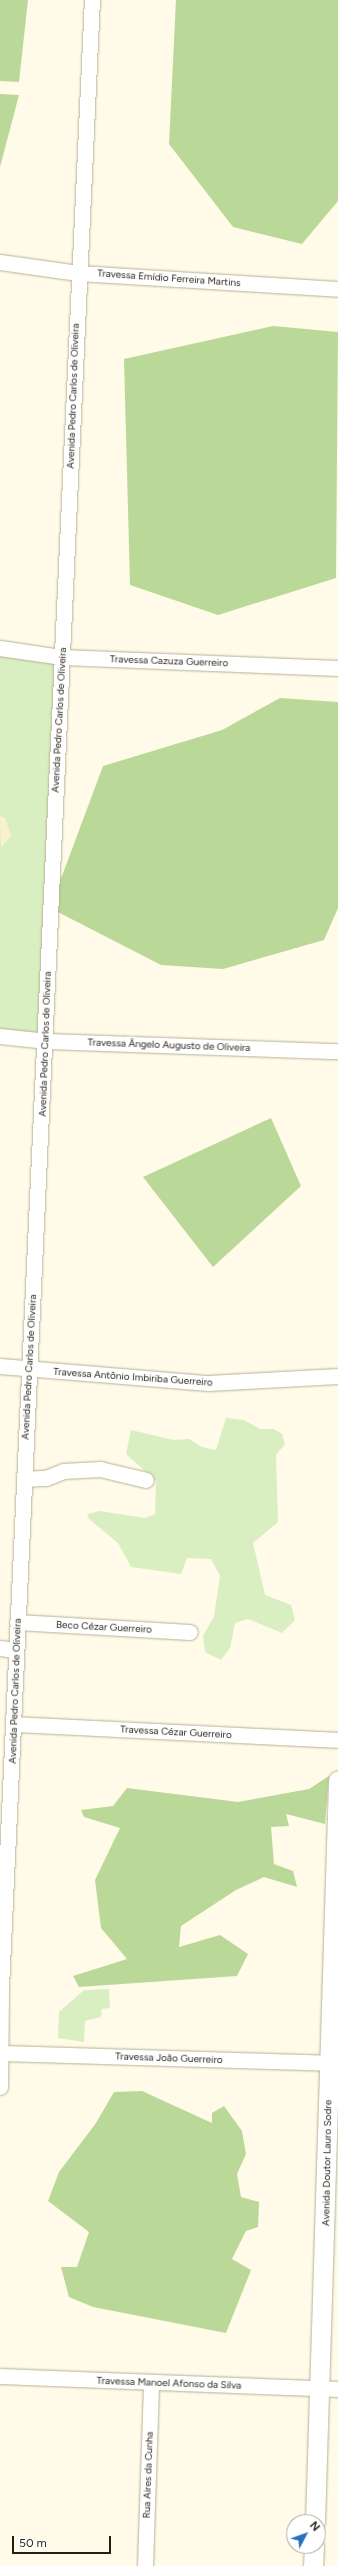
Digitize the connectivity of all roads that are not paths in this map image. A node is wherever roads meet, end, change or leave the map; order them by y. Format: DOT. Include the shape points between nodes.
graph roads {
  1 [pos="92,0"];
  2 [pos="0,262"];
  3 [pos="78,273"];
  4 [pos="338,290"];
  5 [pos="0,648"];
  6 [pos="62,657"];
  7 [pos="338,668"];
  8 [pos="0,1036"];
  9 [pos="47,1041"];
  10 [pos="338,1051"];
  11 [pos="0,1366"];
  12 [pos="29,1370"];
  13 [pos="338,1376"];
  14 [pos="24,1479"];
  15 [pos="146,1480"];
  16 [pos="17,1622"];
  17 [pos="190,1632"];
  18 [pos="0,1648"];
  19 [pos="16,1650"];
  20 [pos="14,1724"];
  21 [pos="338,1740"];
  22 [pos="338,1780"];
  23 [pos="1,2053"];
  24 [pos="334,2062"];
  25 [pos="0,2087"];
  26 [pos="0,2376"];
  27 [pos="151,2383"];
  28 [pos="330,2388"];
  29 [pos="316,2514"];
  30 [pos="314,2554"];
  31 [pos="145,2566"];
  32 [pos="313,2566"];
  1 -- 3 [label="street, Avenida Pedro Carlos de Oliveira"];
  2 -- 3 [label="street, Travessa Emídio Ferreira Martins"];
  3 -- 4 [label="street, Travessa Emídio Ferreira Martins"];
  3 -- 6 [label="street, Avenida Pedro Carlos de Oliveira"];
  5 -- 6 [label="street, Travessa Cazuza Guerreiro"];
  6 -- 7 [label="street, Travessa Cazuza Guerreiro"];
  6 -- 9 [label="street, Avenida Pedro Carlos de Oliveira"];
  8 -- 9 [label="street, Travessa Ângelo Augusto de Oliveira"];
  9 -- 10 [label="street, Travessa Ângelo Augusto de Oliveira"];
  9 -- 12 [label="street, Avenida Pedro Carlos de Oliveira"];
  11 -- 12 [label="street, Travessa Antônio Imbiriba Guerreiro"];
  12 -- 13 [label="street, Travessa Antônio Imbiriba Guerreiro" via="208,1383"];
  12 -- 14 [label="street, Avenida Pedro Carlos de Oliveira"];
  14 -- 15 [label="street" via="46,1478 63,1471 100,1469"];
  14 -- 16 [label="street, Avenida Pedro Carlos de Oliveira"];
  16 -- 17 [label="street, Beco Cézar Guerreiro"];
  16 -- 19 [label="street, Avenida Pedro Carlos de Oliveira"];
  18 -- 19 [label="street"];
  19 -- 20 [label="street, Avenida Pedro Carlos de Oliveira"];
  20 -- 21 [label="street, Travessa Cézar Guerreiro"];
  20 -- 23 [label="street, Avenida Pedro Carlos de Oliveira"];
  22 -- 24 [label="street, Avenida Doutor Lauro Sodre"];
  23 -- 24 [label="street, Travessa João Guerreiro"];
  23 -- 25 [label="street, Avenida Pedro Carlos de Oliveira"];
  24 -- 28 [label="street, Avenida Doutor Lauro Sodre"];
  26 -- 27 [label="street, Travessa Manoel Afonso da Silva"];
  27 -- 28 [label="street, Travessa Manoel Afonso da Silva"];
  27 -- 31 [label="street, Rua Aires da Cunha"];
  28 -- 29 [label="street, Avenida Doutor Lauro Sodre"];
  30 -- 32 [label="street"];
}
